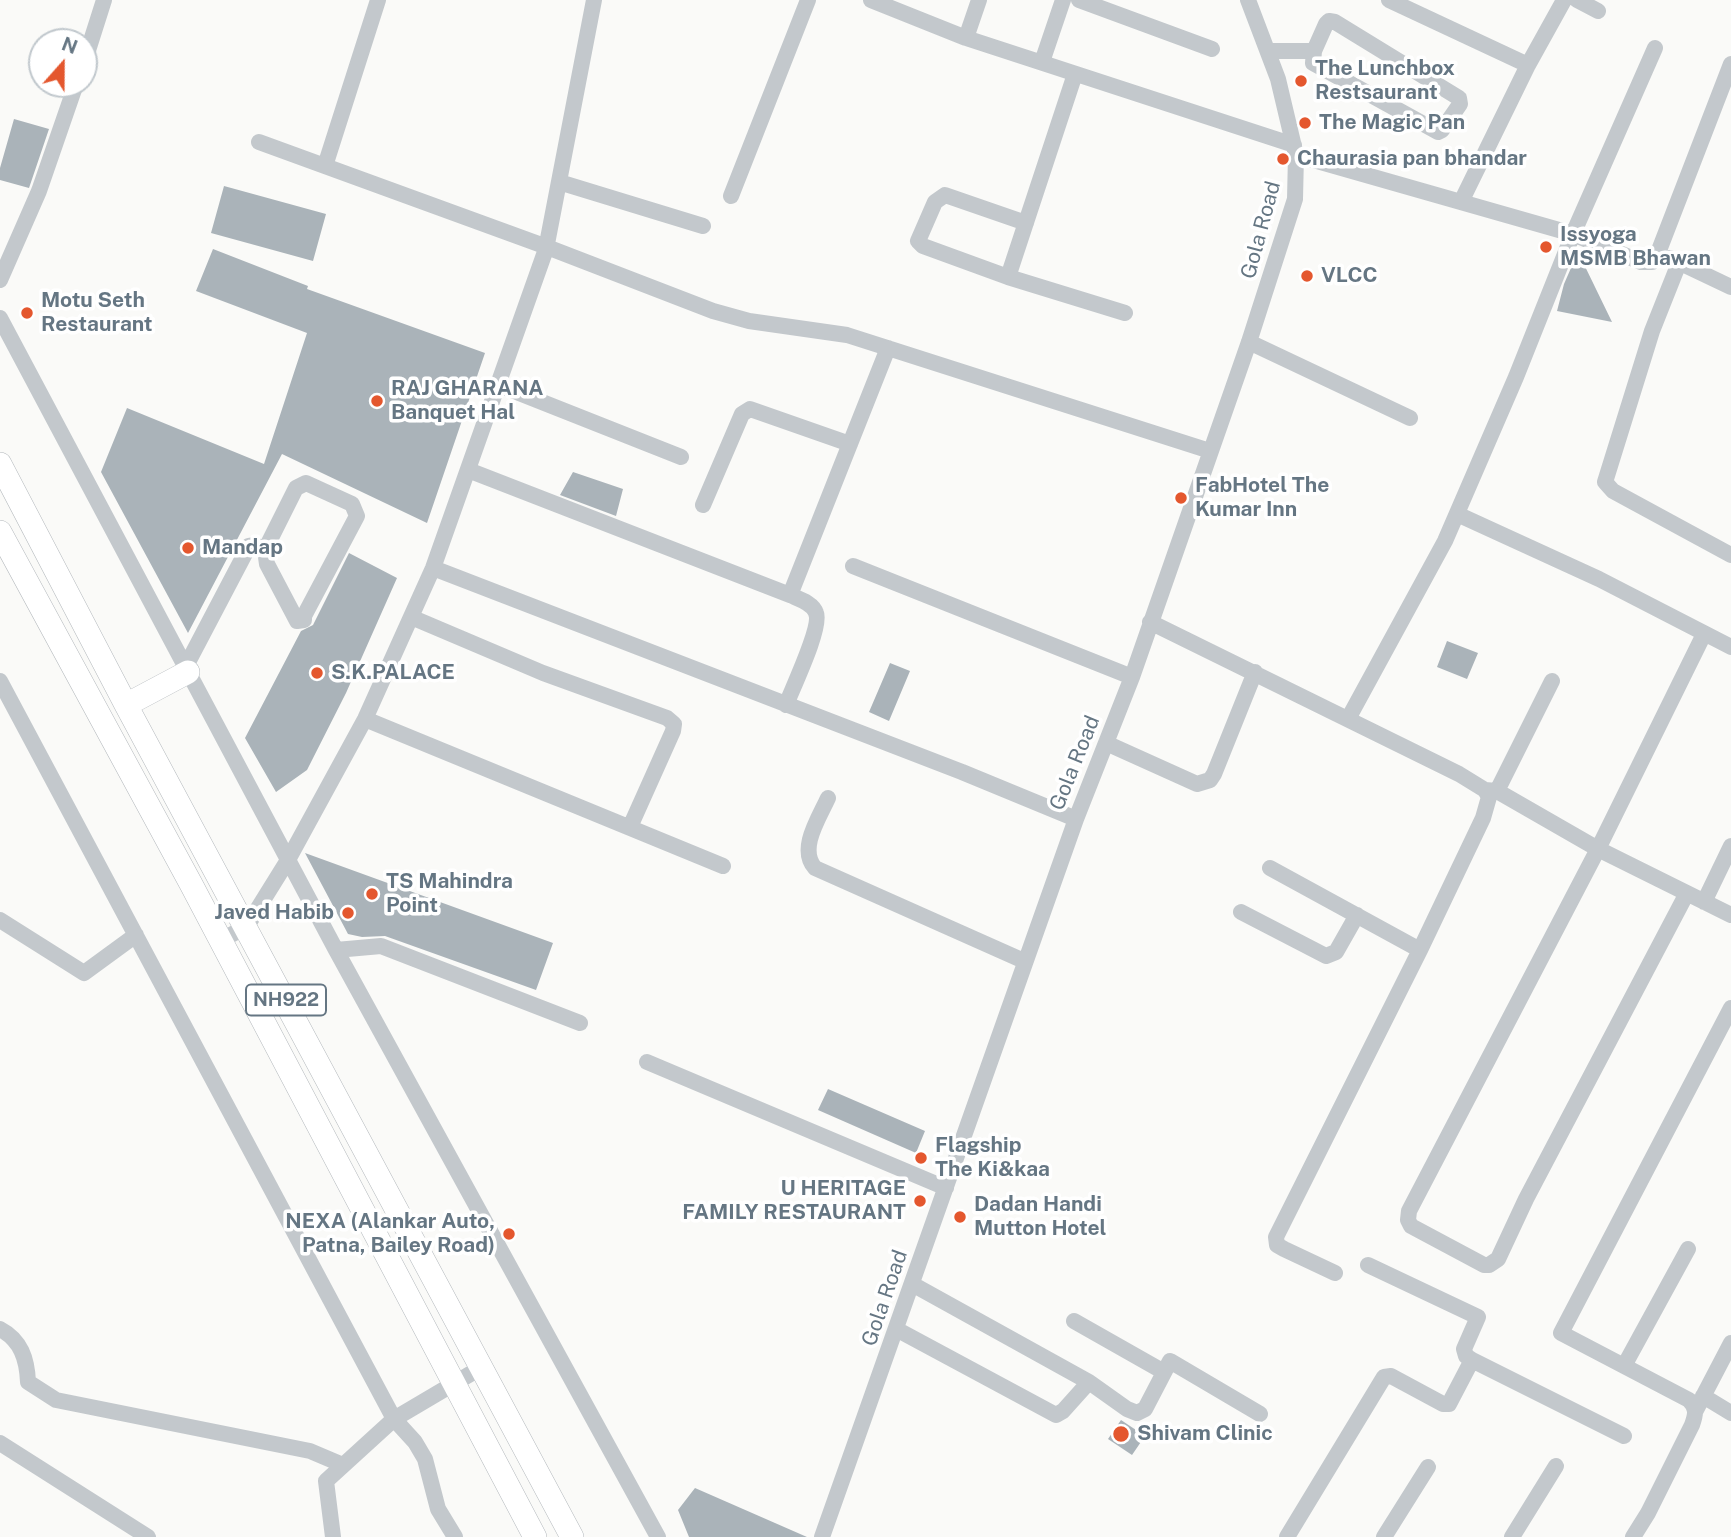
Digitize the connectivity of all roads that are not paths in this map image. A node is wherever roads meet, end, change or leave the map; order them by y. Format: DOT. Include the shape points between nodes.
graph roads {
  1 [pos="104,0"];
  2 [pos="378,0"];
  3 [pos="594,0"];
  4 [pos="808,0"];
  5 [pos="979,0"];
  6 [pos="1063,0"];
  7 [pos="1079,0"];
  8 [pos="1248,0"];
  9 [pos="1389,0"];
  10 [pos="1564,0"];
  11 [pos="1577,0"];
  12 [pos="875,1"];
  13 [pos="1598,11"];
  14 [pos="95,28"];
  15 [pos="966,38"];
  16 [pos="1655,48"];
  17 [pos="1212,49"];
  18 [pos="1268,51"];
  19 [pos="1314,51"];
  20 [pos="1042,62"];
  21 [pos="1731,64"];
  22 [pos="1528,65"];
  23 [pos="1075,74"];
  24 [pos="71,98"];
  25 [pos="259,142"];
  26 [pos="1295,150"];
  27 [pos="325,166"];
  28 [pos="559,182"];
  29 [pos="731,197"];
  30 [pos="1461,202"];
  31 [pos="1026,223"];
  32 [pos="703,226"];
  33 [pos="1573,234"];
  34 [pos="547,247"];
  35 [pos="1658,253"];
  36 [pos="1679,262"];
  37 [pos="1008,277"];
  38 [pos="0,280"];
  39 [pos="1730,282"];
  40 [pos="1125,313"];
  41 [pos="0,318"];
  42 [pos="1249,342"];
  43 [pos="888,348"];
  44 [pos="499,385"];
  45 [pos="1410,418"];
  46 [pos="850,444"];
  47 [pos="1210,451"];
  48 [pos="681,457"];
  49 [pos="0,464"];
  50 [pos="468,470"];
  51 [pos="702,505"];
  52 [pos="1457,514"];
  53 [pos="0,531"];
  54 [pos="265,550"];
  55 [pos="1731,555"];
  56 [pos="853,566"];
  57 [pos="433,568"];
  58 [pos="790,595"];
  59 [pos="411,617"];
  60 [pos="1150,622"];
  61 [pos="1704,634"];
  62 [pos="1731,647"];
  63 [pos="187,669"];
  64 [pos="1255,672"];
  65 [pos="1132,677"];
  66 [pos="0,681"];
  67 [pos="1552,681"];
  68 [pos="126,705"];
  69 [pos="786,705"];
  70 [pos="365,719"];
  71 [pos="1348,719"];
  72 [pos="1106,743"];
  73 [pos="1491,791"];
  74 [pos="828,798"];
  75 [pos="1076,819"];
  76 [pos="630,827"];
  77 [pos="1731,846"];
  78 [pos="1598,849"];
  79 [pos="288,860"];
  80 [pos="723,866"];
  81 [pos="1270,868"];
  82 [pos="1687,893"];
  83 [pos="1704,902"];
  84 [pos="1241,912"];
  85 [pos="1357,915"];
  86 [pos="1731,915"];
  87 [pos="0,920"];
  88 [pos="247,926"];
  89 [pos="136,935"];
  90 [pos="220,941"];
  91 [pos="336,950"];
  92 [pos="1420,950"];
  93 [pos="1024,961"];
  94 [pos="1729,1016"];
  95 [pos="580,1023"];
  96 [pos="647,1062"];
  97 [pos="946,1188"];
  98 [pos="1688,1249"];
  99 [pos="1368,1265"];
  100 [pos="1335,1273"];
  101 [pos="912,1284"];
  102 [pos="1074,1321"];
  103 [pos="0,1329"];
  104 [pos="896,1329"];
  105 [pos="1731,1343"];
  106 [pos="1472,1360"];
  107 [pos="1624,1366"];
  108 [pos="482,1367"];
  109 [pos="1164,1372"];
  110 [pos="453,1382"];
  111 [pos="1089,1382"];
  112 [pos="1699,1403"];
  113 [pos="1731,1413"];
  114 [pos="1260,1414"];
  115 [pos="394,1419"];
  116 [pos="1624,1436"];
  117 [pos="0,1444"];
  118 [pos="343,1465"];
  119 [pos="1556,1466"];
  120 [pos="1428,1467"];
  121 [pos="148,1537"];
  122 [pos="333,1537"];
  123 [pos="455,1537"];
  124 [pos="535,1537"];
  125 [pos="572,1537"];
  126 [pos="658,1537"];
  127 [pos="822,1537"];
  128 [pos="1287,1537"];
  129 [pos="1384,1537"];
  130 [pos="1512,1537"];
  131 [pos="1633,1537"];
  1 -- 14 [label="street"];
  2 -- 27 [label="street"];
  3 -- 28 [label="street"];
  4 -- 29 [label="street"];
  5 -- 15 [label="street"];
  6 -- 20 [label="street"];
  7 -- 17 [label="street"];
  8 -- 18 [label="street, Gola Road"];
  9 -- 22 [label="street"];
  10 -- 22 [label="street"];
  11 -- 13 [label="street"];
  12 -- 15 [label="street"];
  15 -- 20 [label="street"];
  16 -- 33 [label="street"];
  18 -- 19 [label="street"];
  18 -- 26 [label="street, Gola Road"];
  19 -- 19 [label="street" via="1326,24 1335,22 1459,98 1460,104 1438,132 1315,65"];
  20 -- 23 [label="street"];
  21 -- 35 [label="street"];
  22 -- 30 [label="street"];
  23 -- 26 [label="street"];
  23 -- 31 [label="street"];
  24 -- 38 [label="street"];
  25 -- 27 [label="street"];
  26 -- 30 [label="street"];
  26 -- 42 [label="street, Gola Road" via="1295,200"];
  27 -- 34 [label="street"];
  28 -- 32 [label="street"];
  28 -- 34 [label="street"];
  30 -- 33 [label="street"];
  31 -- 37 [label="street"];
  31 -- 37 [label="street" via="945,195 935,202 919,236 923,246"];
  33 -- 35 [label="street" via="1641,262 1652,262"];
  33 -- 52 [label="street"];
  34 -- 43 [label="street" via="731,317 829,332"];
  34 -- 44 [label="street"];
  35 -- 36 [label="street"];
  36 -- 39 [label="street"];
  36 -- 55 [label="street" via="1605,482 1613,491"];
  37 -- 40 [label="street"];
  41 -- 63 [label="street"];
  42 -- 45 [label="street"];
  42 -- 47 [label="street, Gola Road"];
  43 -- 46 [label="street"];
  43 -- 47 [label="street"];
  44 -- 48 [label="street"];
  44 -- 50 [label="street"];
  46 -- 51 [label="street" via="750,409 741,414"];
  46 -- 58 [label="street"];
  47 -- 60 [label="street, Gola Road"];
  49 -- 68 [label="highway, NH922"];
  50 -- 57 [label="street"];
  50 -- 58 [label="street"];
  52 -- 61 [label="street" via="1599,579"];
  52 -- 71 [label="street"];
  53 -- 90 [label="highway, NH922"];
  54 -- 54 [label="street" via="301,485 306,483 355,509 357,516 304,620 297,621 267,564"];
  54 -- 63 [label="street" via="249,546"];
  56 -- 65 [label="street"];
  57 -- 59 [label="street"];
  57 -- 69 [label="street"];
  58 -- 69 [label="street" via="812,606 818,616"];
  59 -- 70 [label="street"];
  59 -- 76 [label="street" via="674,724"];
  60 -- 64 [label="street"];
  60 -- 65 [label="street, Gola Road"];
  61 -- 62 [label="street"];
  61 -- 78 [label="street"];
  63 -- 68 [label="highway"];
  63 -- 79 [label="street"];
  64 -- 71 [label="street"];
  64 -- 72 [label="street" via="1214,774 1204,783 1188,781"];
  65 -- 72 [label="street, Gola Road"];
  66 -- 89 [label="street"];
  67 -- 73 [label="street"];
  68 -- 88 [label="highway, NH922"];
  69 -- 75 [label="street"];
  70 -- 76 [label="street"];
  70 -- 79 [label="street"];
  71 -- 73 [label="street"];
  72 -- 75 [label="street, Gola Road"];
  73 -- 78 [label="street"];
  73 -- 92 [label="street" via="1483,818"];
  74 -- 93 [label="street" via="808,846 807,856 815,868"];
  75 -- 93 [label="street, Gola Road"];
  76 -- 80 [label="street"];
  77 -- 83 [label="street"];
  78 -- 82 [label="street"];
  78 -- 82 [label="street" via="1408,1215 1411,1226 1484,1265 1498,1259"];
  79 -- 88 [label="street"];
  79 -- 91 [label="street"];
  81 -- 85 [label="street"];
  82 -- 83 [label="street"];
  83 -- 86 [label="street"];
  84 -- 85 [label="street" via="1326,956 1336,952"];
  85 -- 92 [label="street"];
  87 -- 89 [label="street" via="84,974"];
  88 -- 90 [label="street"];
  88 -- 108 [label="highway, NH922"];
  89 -- 115 [label="street"];
  90 -- 110 [label="highway, NH922"];
  91 -- 95 [label="street" via="382,946"];
  91 -- 126 [label="street"];
  92 -- 100 [label="street" via="1276,1237 1277,1245"];
  93 -- 97 [label="street, Gola Road"];
  94 -- 107 [label="street" via="1561,1333"];
  96 -- 97 [label="street"];
  97 -- 101 [label="street, Gola Road"];
  98 -- 107 [label="street"];
  99 -- 106 [label="street" via="1478,1317 1464,1349"];
  101 -- 104 [label="street, Gola Road"];
  101 -- 111 [label="street"];
  102 -- 109 [label="street"];
  103 -- 118 [label="street" via="12,1335 27,1360 28,1382 56,1400 310,1451"];
  104 -- 111 [label="street" via="1056,1415"];
  104 -- 127 [label="street, Gola Road"];
  105 -- 112 [label="street"];
  106 -- 116 [label="street"];
  106 -- 128 [label="street" via="1450,1404 1391,1376 1384,1377"];
  107 -- 112 [label="street"];
  108 -- 110 [label="street"];
  108 -- 125 [label="highway, NH922"];
  109 -- 111 [label="street" via="1146,1409 1137,1413"];
  109 -- 114 [label="street" via="1170,1361"];
  110 -- 115 [label="street"];
  110 -- 124 [label="highway, NH922"];
  112 -- 113 [label="street"];
  112 -- 131 [label="street"];
  115 -- 118 [label="street"];
  115 -- 123 [label="street" via="425,1459 438,1509"];
  117 -- 121 [label="street"];
  118 -- 122 [label="street" via="326,1481"];
  119 -- 130 [label="street"];
  120 -- 129 [label="street"];
}
